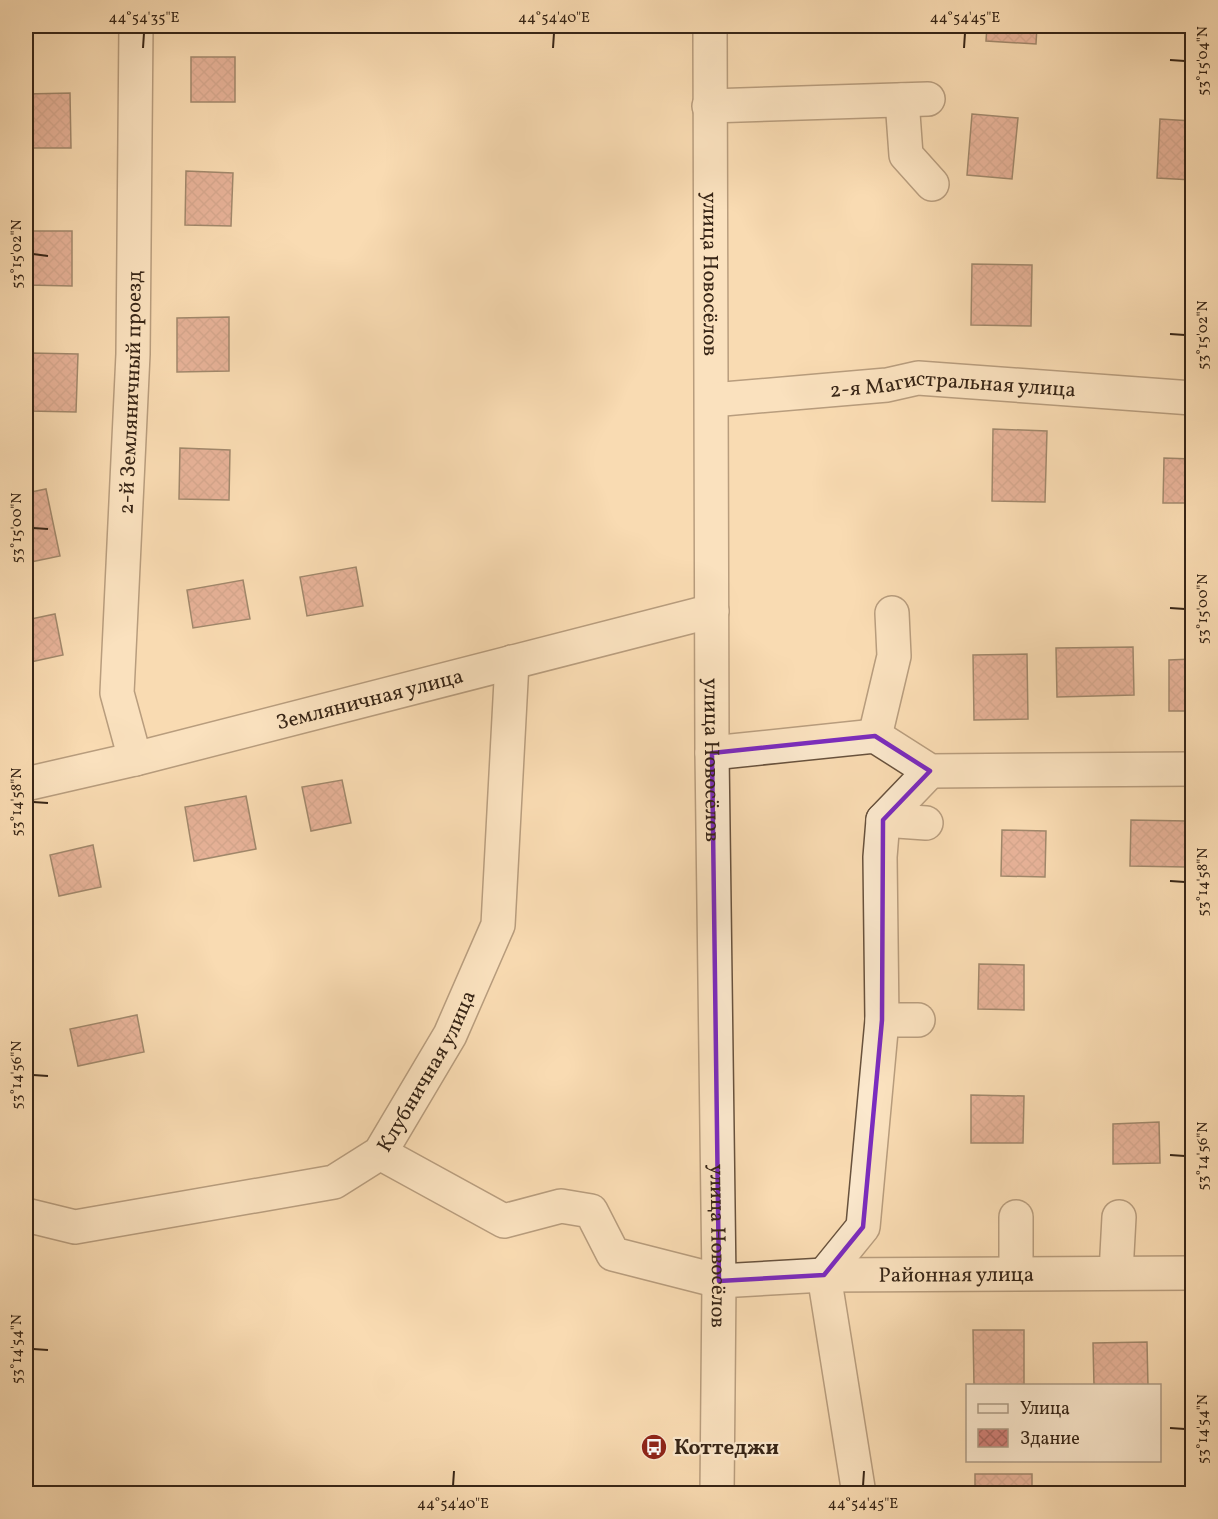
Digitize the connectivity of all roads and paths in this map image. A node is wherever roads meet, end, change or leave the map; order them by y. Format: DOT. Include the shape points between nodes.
graph roads {
  1 [pos="136,26"];
  2 [pos="710,26"];
  3 [pos="709,106"];
  4 [pos="932,184"];
  5 [pos="1192,398"];
  6 [pos="712,400"];
  7 [pos="712,610"];
  8 [pos="892,613"];
  9 [pos="512,662"];
  10 [pos="875,736"];
  11 [pos="712,753"];
  12 [pos="135,759"];
  13 [pos="1192,769"];
  14 [pos="930,771"];
  15 [pos="26,784"];
  16 [pos="883,820"];
  17 [pos="926,823"];
  18 [pos="882,1020"];
  19 [pos="918,1020"];
  20 [pos="380,1153"];
  21 [pos="26,1215"];
  22 [pos="1016,1217"];
  23 [pos="1119,1217"];
  24 [pos="1116,1273"];
  25 [pos="1192,1273"];
  26 [pos="1016,1274"];
  27 [pos="824,1275"];
  28 [pos="719,1281"];
  29 [pos="717,1494"];
  30 [pos="859,1494"];
  1 -- 12 [label="street, 2-й Земляничный проезд" via="133,354 117,693"];
  2 -- 3 [label="street, улица Новосёлов"];
  3 -- 4 [label="street" via="915,100 906,155"];
  3 -- 6 [label="street, улица Новосёлов"];
  5 -- 6 [label="street, 2-я Магистральная улица" via="918,378 887,385"];
  6 -- 7 [label="street, улица Новосёлов"];
  7 -- 9 [label="street, Земляничная улица"];
  7 -- 11 [label="street, улица Новосёлов"];
  8 -- 10 [label="street" via="894,656"];
  9 -- 12 [label="street, Земляничная улица"];
  9 -- 20 [label="street, Клубничная улица" via="498,925 450,1035"];
  10 -- 11 [label="street"];
  10 -- 14 [label="street"];
  11 -- 28 [label="street, улица Новосёлов"];
  12 -- 15 [label="street, Земляничная улица"];
  13 -- 14 [label="street"];
  14 -- 16 [label="street"];
  16 -- 17 [label="street"];
  16 -- 18 [label="street"];
  18 -- 19 [label="street"];
  18 -- 27 [label="street" via="863,1227"];
  20 -- 21 [label="street, Клубничная улица" via="334,1182 169,1211 75,1227"];
  20 -- 28 [label="street, Районная улица" via="504,1221 561,1206 591,1211 613,1254"];
  22 -- 26 [label="street"];
  23 -- 24 [label="street"];
  24 -- 25 [label="street, Районная улица"];
  24 -- 26 [label="street, Районная улица"];
  26 -- 27 [label="street, Районная улица"];
  27 -- 28 [label="street, Районная улица"];
  27 -- 30 [label="street"];
  28 -- 29 [label="street, улица Новосёлов"];
}
